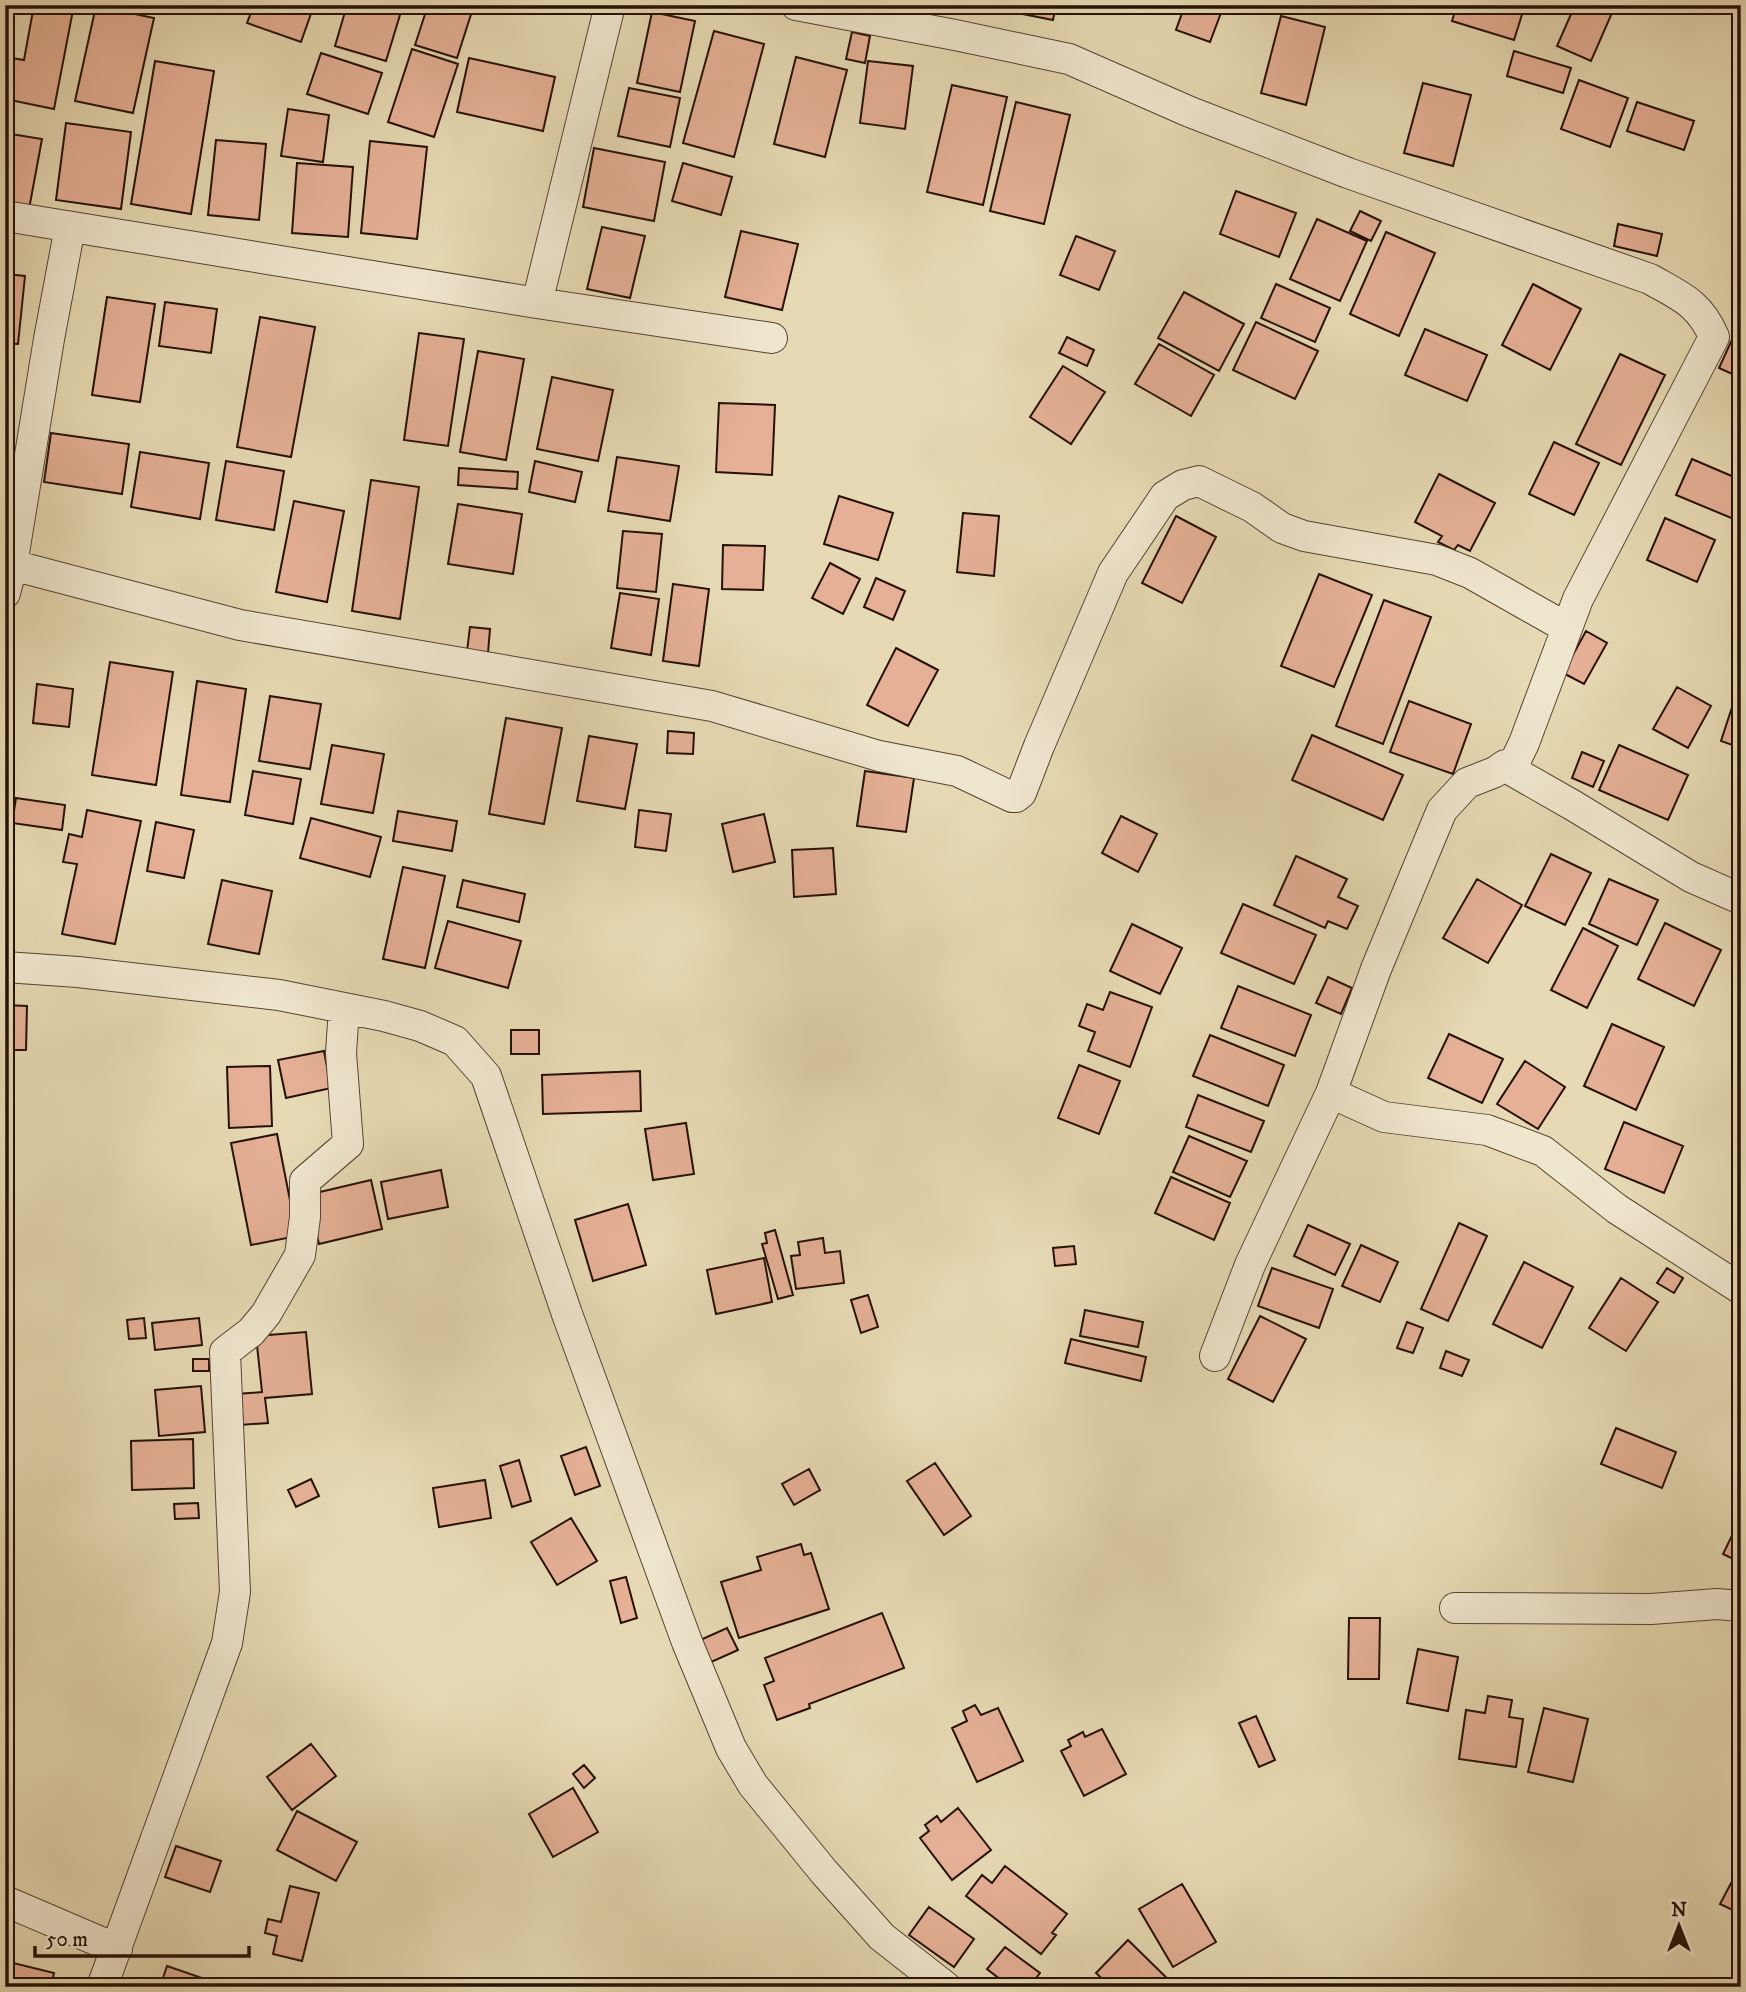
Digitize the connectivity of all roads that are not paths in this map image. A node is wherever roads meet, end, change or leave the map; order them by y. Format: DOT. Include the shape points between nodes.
graph roads {
  1 [pos="610,5"];
  2 [pos="796,5"];
  3 [pos="5,216"];
  4 [pos="71,227"];
  5 [pos="537,303"];
  6 [pos="772,338"];
  7 [pos="9,579"];
  8 [pos="1567,628"];
  9 [pos="1511,770"];
  10 [pos="1741,899"];
  11 [pos="5,967"];
  12 [pos="344,1008"];
  13 [pos="1331,1093"];
  14 [pos="1741,1289"];
  15 [pos="1215,1356"];
  16 [pos="1741,1606"];
  17 [pos="1455,1608"];
  18 [pos="5,1901"];
  19 [pos="117,1949"];
  20 [pos="102,1987"];
  21 [pos="946,1987"];
  1 -- 5 [label="street"];
  2 -- 8 [label="street" via="1069,59 1348,173 1650,279 1691,301 1708,321 1714,337"];
  3 -- 4 [label="street"];
  4 -- 5 [label="street"];
  4 -- 7 [label="street"];
  5 -- 6 [label="street"];
  7 -- 8 [label="street" via="240,625 712,706 879,756 957,771 1012,797 1021,793 1113,573 1165,496 1183,485 1199,481 1304,536 1437,560"];
  8 -- 9 [label="street"];
  9 -- 10 [label="street" via="1691,877"];
  9 -- 13 [label="street" via="1506,765 1467,783 1442,810"];
  11 -- 12 [label="street" via="279,995"];
  12 -- 19 [label="street" via="341,1053 348,1144 305,1181 300,1255 266,1314 225,1352 235,1592 227,1643"];
  12 -- 21 [label="street" via="420,1026 455,1041 486,1076 571,1327 731,1748 753,1785 882,1937"];
  13 -- 14 [label="street" via="1384,1117 1487,1129 1543,1151 1618,1209"];
  13 -- 15 [label="street" via="1250,1265"];
  16 -- 17 [label="street"];
  18 -- 19 [label="street"];
  19 -- 20 [label="street"];
}
